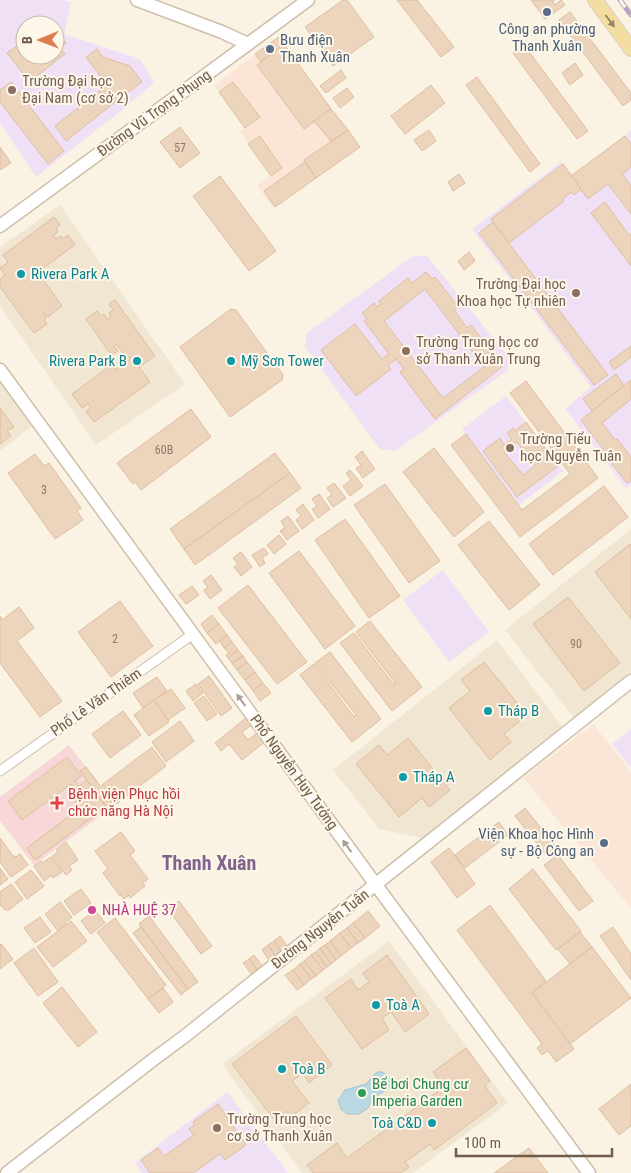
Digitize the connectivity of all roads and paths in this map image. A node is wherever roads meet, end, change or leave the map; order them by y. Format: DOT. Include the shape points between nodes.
graph roads {
  1 [pos="137,0"];
  2 [pos="308,0"];
  3 [pos="595,0"];
  4 [pos="248,44"];
  5 [pos="629,44"];
  6 [pos="0,226"];
  7 [pos="0,370"];
  8 [pos="193,634"];
  9 [pos="631,681"];
  10 [pos="0,771"];
  11 [pos="376,885"];
  12 [pos="7,1173"];
  13 [pos="590,1173"];
  1 -- 4 [label="street"];
  2 -- 4 [label="street, Đường Vũ Trọng Phụng"];
  3 -- 5 [label="main road, one-way"];
  4 -- 6 [label="street, Đường Vũ Trọng Phụng"];
  7 -- 8 [label="street, Phố Nguyễn Huy Tưởng"];
  8 -- 10 [label="street, Phố Lê Văn Thiêm"];
  11 -- 8 [label="street, Phố Nguyễn Huy Tưởng, one-way"];
  9 -- 11 [label="street, Đường Nguyễn Tuân"];
  11 -- 12 [label="street, Đường Nguyễn Tuân"];
  11 -- 13 [label="street, Phố Nguyễn Huy Tưởng"];
}
